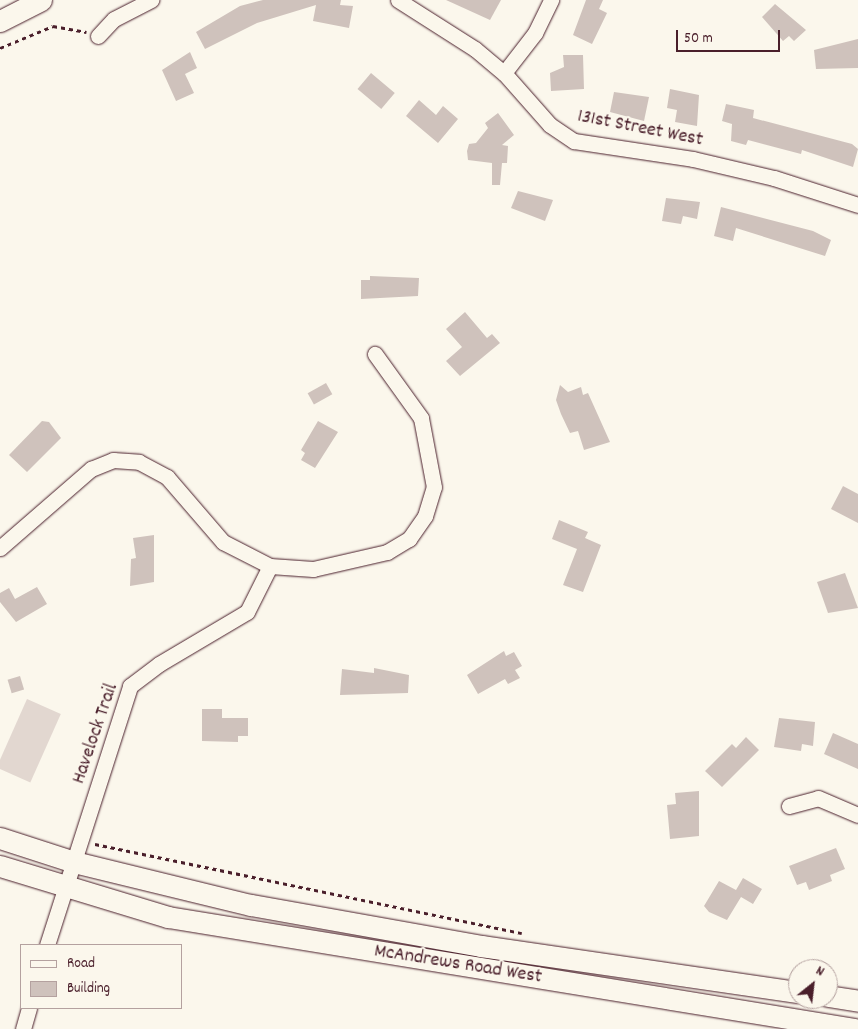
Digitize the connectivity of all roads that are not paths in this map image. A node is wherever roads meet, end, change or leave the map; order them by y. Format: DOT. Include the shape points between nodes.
graph roads {
  1 [pos="41,0"];
  2 [pos="151,0"];
  3 [pos="398,0"];
  4 [pos="551,0"];
  5 [pos="0,21"];
  6 [pos="98,36"];
  7 [pos="504,73"];
  8 [pos="858,205"];
  9 [pos="375,354"];
  10 [pos="0,548"];
  11 [pos="270,566"];
  12 [pos="789,806"];
  13 [pos="858,815"];
  14 [pos="0,838"];
  15 [pos="74,862"];
  16 [pos="0,866"];
  17 [pos="63,888"];
  18 [pos="47,944"];
  19 [pos="788,991"];
  20 [pos="838,998"];
  21 [pos="858,1001"];
  22 [pos="29,1009"];
  23 [pos="23,1029"];
  24 [pos="855,1029"];
  1 -- 5 [label="main road"];
  2 -- 6 [label="street" via="114,19"];
  3 -- 7 [label="street, 131st Street West" via="475,49"];
  4 -- 7 [label="street" via="536,34"];
  7 -- 8 [label="street, 131st Street West" via="550,125 574,141 692,159 774,178"];
  9 -- 11 [label="street" via="421,418 434,487 425,516 409,539 387,552 313,569"];
  10 -- 11 [label="street" via="90,469 113,460 139,462 167,478 223,542"];
  11 -- 15 [label="street, Havelock Trail" via="247,612 159,664 130,686"];
  12 -- 13 [label="street" via="818,798"];
  14 -- 15 [label="main road, McAndrews Road West"];
  15 -- 17 [label="street, Havelock Trail"];
  15 -- 19 [label="main road, McAndrews Road West" via="289,912 480,946"];
  16 -- 17 [label="main road, McAndrews Road West"];
  17 -- 18 [label="street, Havelock Trail"];
  17 -- 24 [label="main road, McAndrews Road West" via="168,917"];
  20 -- 21 [label="main road"];
  22 -- 23 [label="street"];
}
